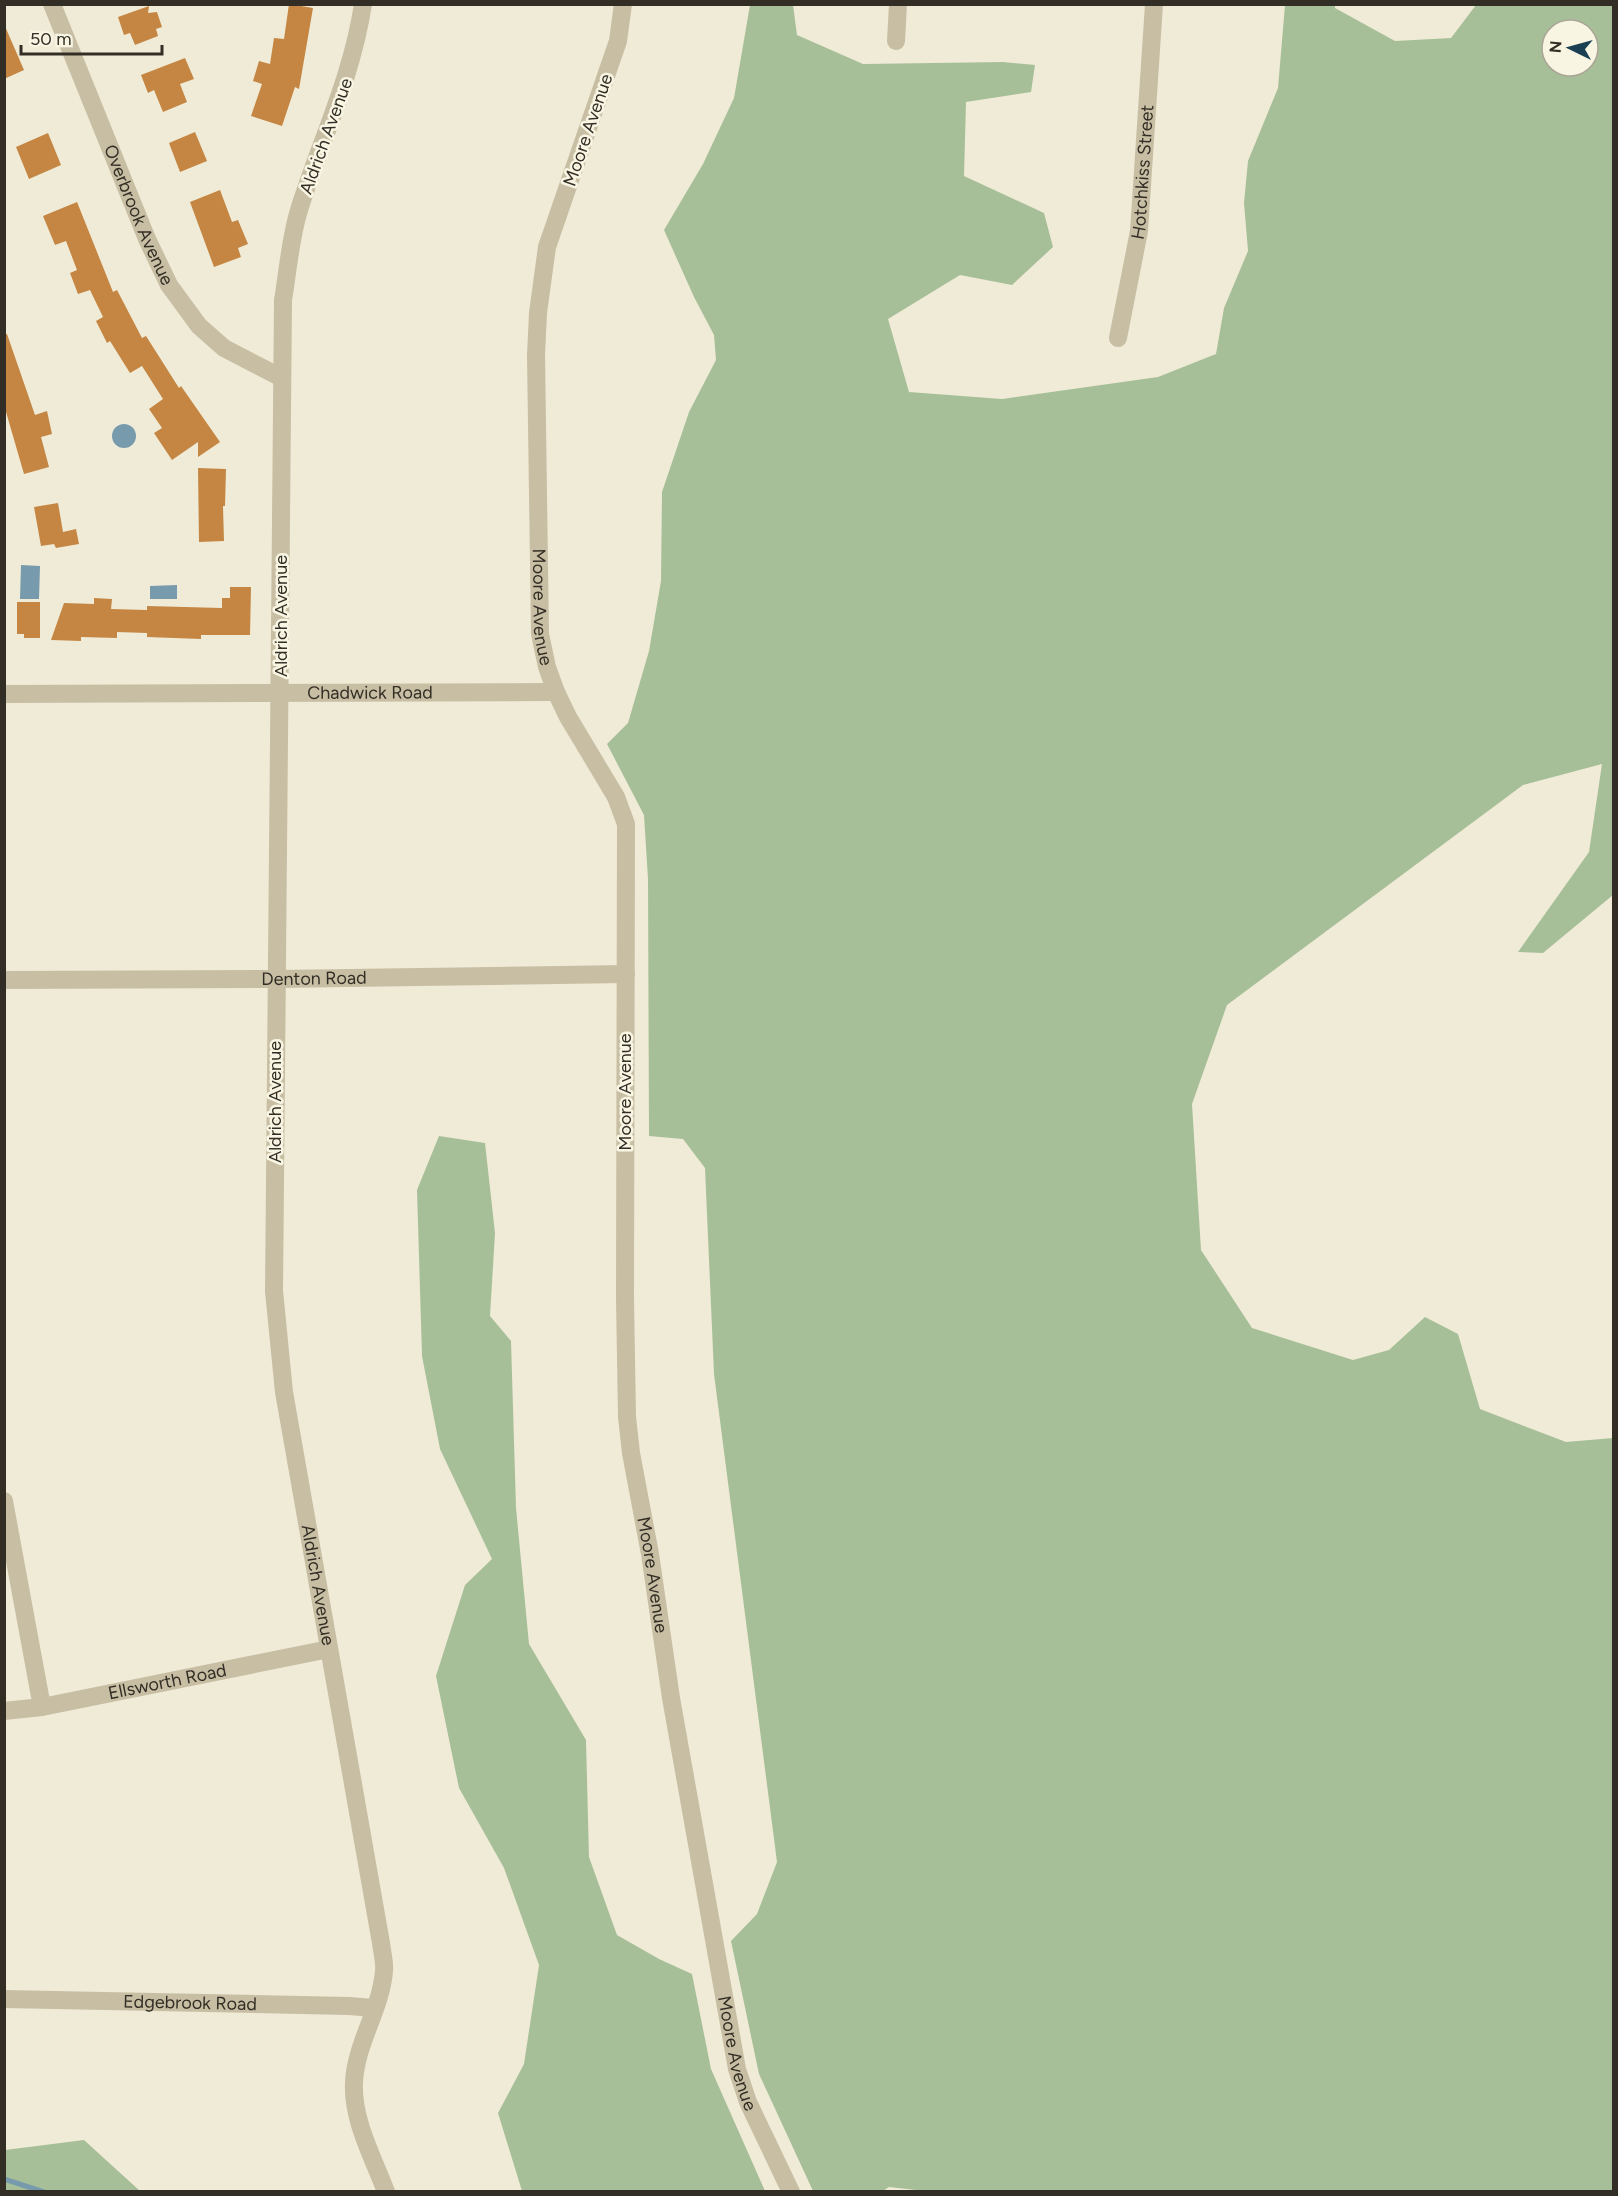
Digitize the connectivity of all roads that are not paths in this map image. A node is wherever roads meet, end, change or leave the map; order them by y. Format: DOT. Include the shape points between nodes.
graph roads {
  1 [pos="52,4"];
  2 [pos="363,4"];
  3 [pos="624,4"];
  4 [pos="898,4"];
  5 [pos="1154,4"];
  6 [pos="896,40"];
  7 [pos="1118,339"];
  8 [pos="282,378"];
  9 [pos="556,692"];
  10 [pos="280,693"];
  11 [pos="4,694"];
  12 [pos="626,974"];
  13 [pos="4,980"];
  14 [pos="276,980"];
  15 [pos="4,1501"];
  16 [pos="329,1649"];
  17 [pos="42,1707"];
  18 [pos="4,1711"];
  19 [pos="4,1999"];
  20 [pos="374,2008"];
  21 [pos="386,2192"];
  22 [pos="791,2192"];
  1 -- 8 [label="street, Overbrook Avenue" via="169,285 199,326 224,348"];
  2 -- 8 [label="street, Aldrich Avenue" via="349,74 299,212 283,300"];
  3 -- 9 [label="street, Moore Avenue" via="618,41 548,247 538,313 540,634"];
  4 -- 6 [label="street"];
  5 -- 7 [label="street, Hotchkiss Street" via="1139,231"];
  8 -- 10 [label="street, Aldrich Avenue"];
  9 -- 10 [label="street, Chadwick Road"];
  9 -- 12 [label="street, Moore Avenue" via="616,797 626,824"];
  10 -- 11 [label="street, Chadwick Road"];
  10 -- 14 [label="street, Aldrich Avenue"];
  12 -- 14 [label="street, Denton Road"];
  12 -- 22 [label="street, Moore Avenue" via="625,1298 631,1453 737,2069 748,2102"];
  13 -- 14 [label="street, Denton Road"];
  14 -- 16 [label="street, Aldrich Avenue" via="275,1302 284,1392"];
  15 -- 17 [label="street"];
  16 -- 17 [label="street, Ellsworth Road"];
  16 -- 20 [label="street, Aldrich Avenue" via="381,1943 384,1969"];
  17 -- 18 [label="street, Ellsworth Road"];
  19 -- 20 [label="street, Edgebrook Road"];
  20 -- 21 [label="street, Aldrich Avenue" via="354,2082 357,2115"];
}
